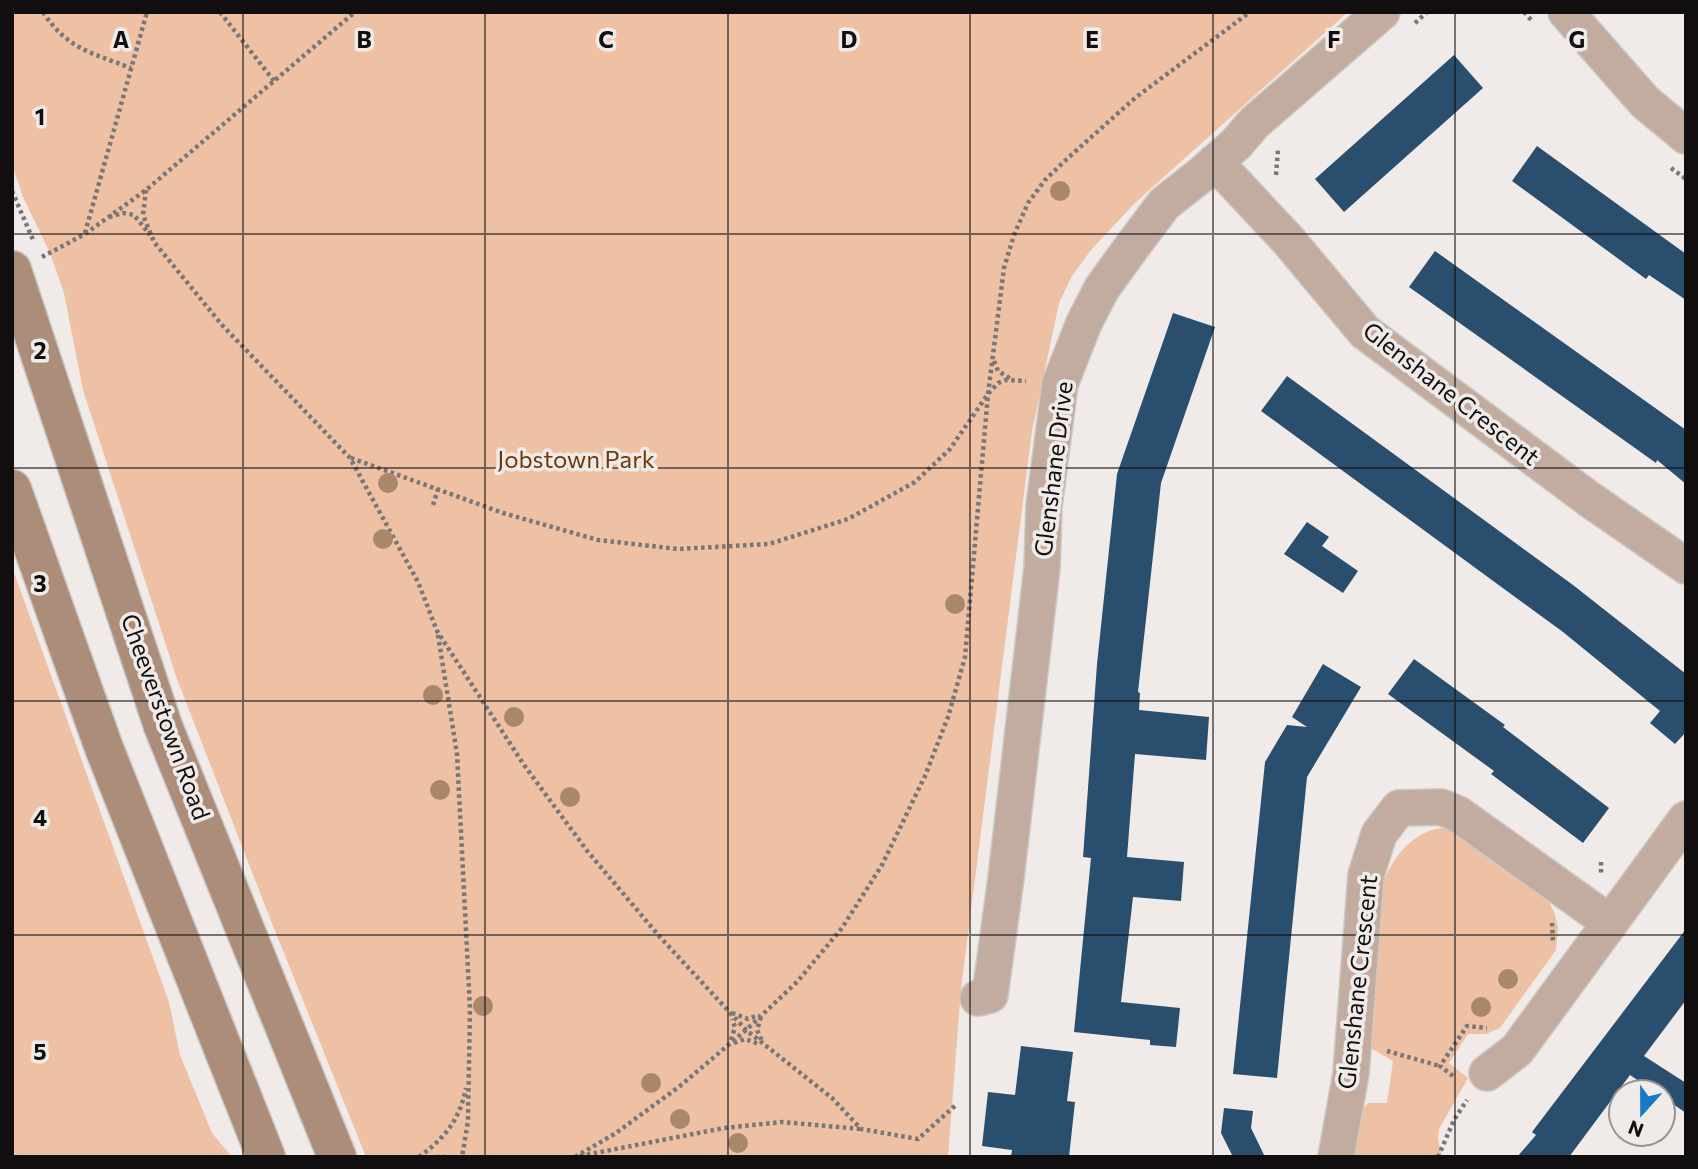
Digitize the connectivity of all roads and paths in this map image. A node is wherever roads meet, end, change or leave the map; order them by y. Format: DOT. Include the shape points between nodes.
graph roads {
  1 [pos="43,12"];
  2 [pos="147,12"];
  3 [pos="220,12"];
  4 [pos="355,12"];
  5 [pos="1250,12"];
  6 [pos="1427,12"];
  7 [pos="1566,12"];
  8 [pos="1394,21"];
  9 [pos="131,68"];
  10 [pos="274,81"];
  11 [pos="1686,136"];
  12 [pos="1280,145"];
  13 [pos="1215,162"];
  14 [pos="1278,180"];
  15 [pos="146,190"];
  16 [pos="12,191"];
  17 [pos="107,217"];
  18 [pos="85,234"];
  19 [pos="154,242"];
  20 [pos="27,264"];
  21 [pos="993,356"];
  22 [pos="1015,380"];
  23 [pos="1033,381"];
  24 [pos="988,394"];
  25 [pos="350,458"];
  26 [pos="12,489"];
  27 [pos="438,489"];
  28 [pos="433,505"];
  29 [pos="1686,566"];
  30 [pos="438,631"];
  31 [pos="1686,819"];
  32 [pos="1550,916"];
  33 [pos="1609,922"];
  34 [pos="1550,952"];
  35 [pos="978,998"];
  36 [pos="727,1010"];
  37 [pos="763,1013"];
  38 [pos="1491,1027"];
  39 [pos="746,1030"];
  40 [pos="727,1046"];
  41 [pos="769,1049"];
  42 [pos="1383,1049"];
  43 [pos="1440,1066"];
  44 [pos="469,1077"];
  45 [pos="1474,1082"];
  46 [pos="957,1104"];
  47 [pos="861,1129"];
  48 [pos="266,1157"];
  49 [pos="337,1157"];
  50 [pos="419,1157"];
  51 [pos="436,1157"];
  52 [pos="446,1157"];
  53 [pos="462,1157"];
  54 [pos="576,1157"];
  55 [pos="1336,1157"];
  56 [pos="1438,1157"];
  1 -- 9 [label="path" via="73,45"];
  2 -- 9 [label="path"];
  3 -- 10 [label="path"];
  4 -- 10 [label="path"];
  5 -- 21 [label="path" via="1135,98 1045,180 1028,204 1004,268"];
  6 -- 8 [label="path"];
  7 -- 11 [label="street" via="1645,102"];
  8 -- 13 [label="street, Glenshane Drive" via="1254,123"];
  9 -- 18 [label="path"];
  10 -- 15 [label="path"];
  12 -- 14 [label="path"];
  13 -- 29 [label="street, Glenshane Crescent" via="1365,332"];
  13 -- 35 [label="street, Glenshane Drive" via="1164,204 1103,286 1060,384 1004,891 990,995"];
  15 -- 17 [label="path"];
  15 -- 19 [label="path" via="143,215"];
  16 -- 20 [label="path"];
  17 -- 18 [label="path"];
  17 -- 19 [label="path" via="134,215"];
  18 -- 20 [label="path"];
  19 -- 25 [label="path" via="222,325"];
  20 -- 49 [label="main road, Cheeverstown Road" via="163,726"];
  21 -- 22 [label="path" via="998,372"];
  21 -- 24 [label="path"];
  22 -- 23 [label="path"];
  22 -- 24 [label="path" via="998,383"];
  24 -- 27 [label="path" via="950,449 915,482 848,519 769,544 678,549 598,540"];
  24 -- 37 [label="path" via="965,657 948,717 883,864 842,928 797,982"];
  25 -- 27 [label="path"];
  25 -- 30 [label="path" via="418,582"];
  26 -- 48 [label="main road" via="104,748"];
  27 -- 28 [label="path"];
  30 -- 36 [label="path" via="524,765 588,852"];
  30 -- 44 [label="path" via="457,754 470,1009"];
  31 -- 33 [label="street"];
  32 -- 34 [label="path"];
  33 -- 45 [label="street" via="1517,1050"];
  33 -- 55 [label="street, Glenshane Crescent" via="1458,814 1441,807 1399,808 1379,834 1366,875 1351,1073"];
  36 -- 37 [label="path" via="748,1019"];
  36 -- 39 [label="path"];
  36 -- 40 [label="path" via="736,1027"];
  37 -- 39 [label="path"];
  37 -- 41 [label="path" via="757,1030"];
  38 -- 43 [label="path" via="1467,1026"];
  39 -- 40 [label="path"];
  39 -- 41 [label="path"];
  40 -- 41 [label="path" via="745,1039"];
  40 -- 54 [label="path" via="627,1125"];
  41 -- 47 [label="path" via="832,1098"];
  42 -- 43 [label="path"];
  43 -- 45 [label="path"];
  44 -- 50 [label="path" via="457,1118 437,1144"];
  44 -- 53 [label="path"];
  45 -- 56 [label="path"];
  46 -- 47 [label="path" via="918,1139"];
  47 -- 54 [label="path" via="782,1122 724,1128"];
  51 -- 52 [label="path"];
}
